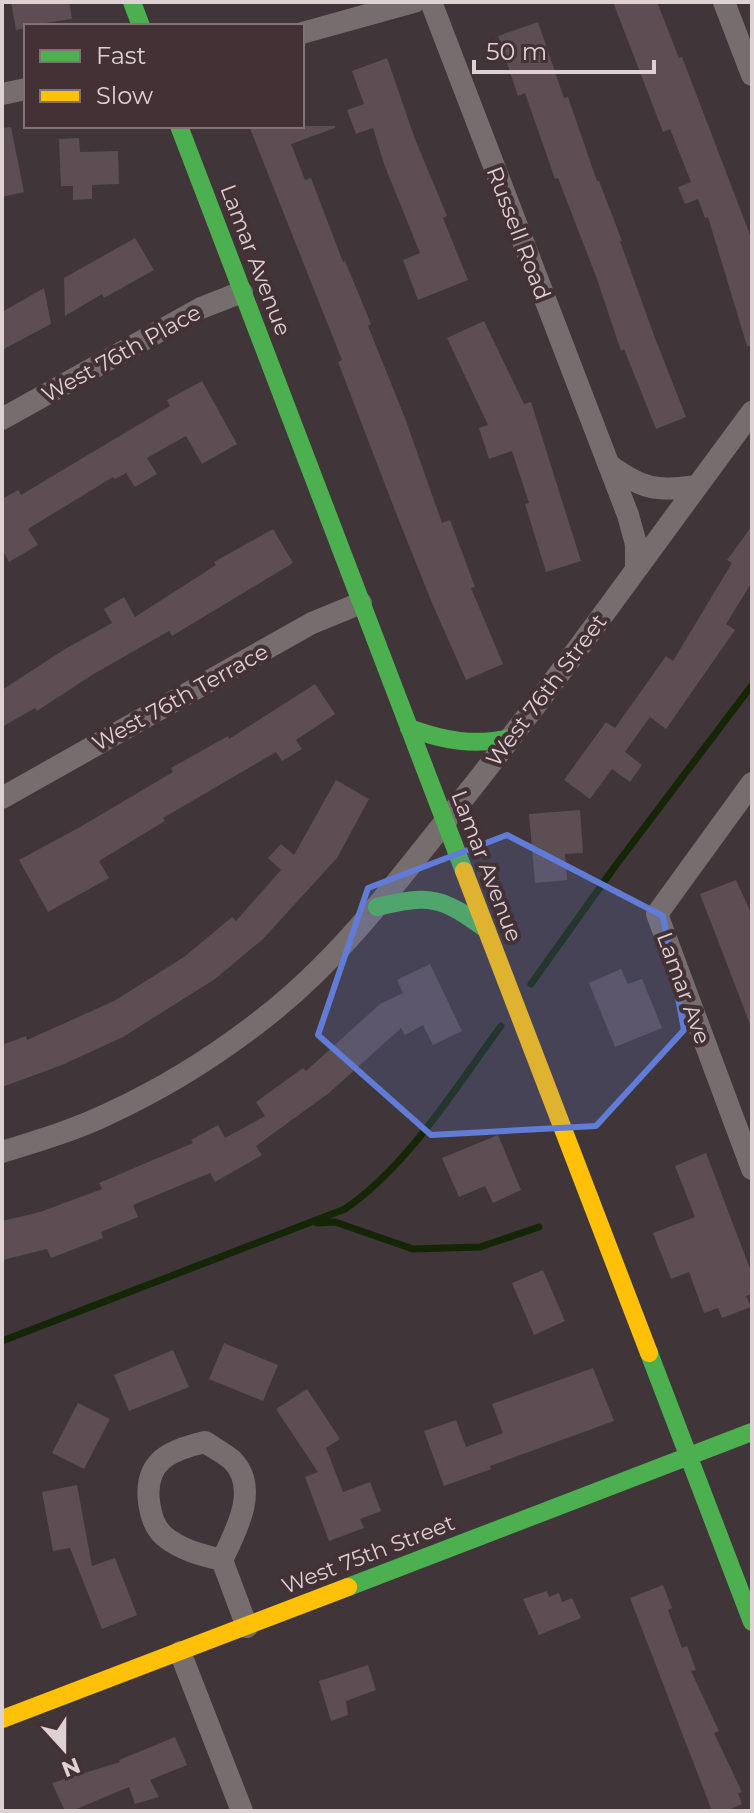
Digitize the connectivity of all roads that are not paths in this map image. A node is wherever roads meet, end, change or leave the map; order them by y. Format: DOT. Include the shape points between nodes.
graph roads {
  1 [pos="132,2"];
  2 [pos="414,2"];
  3 [pos="431,2"];
  4 [pos="724,2"];
  5 [pos="140,24"];
  6 [pos="304,32"];
  7 [pos="752,75"];
  8 [pos="24,89"];
  9 [pos="2,94"];
  10 [pos="180,128"];
  11 [pos="242,292"];
  12 [pos="752,412"];
  13 [pos="2,419"];
  14 [pos="609,464"];
  15 [pos="697,486"];
  16 [pos="636,567"];
  17 [pos="361,603"];
  18 [pos="409,728"];
  19 [pos="511,738"];
  20 [pos="752,783"];
  21 [pos="2,798"];
  22 [pos="444,823"];
  23 [pos="377,907"];
  24 [pos="487,930"];
  25 [pos="2,1152"];
  26 [pos="752,1169"];
  27 [pos="752,1432"];
  28 [pos="688,1456"];
  29 [pos="222,1560"];
  30 [pos="752,1622"];
  31 [pos="247,1627"];
  32 [pos="180,1652"];
  33 [pos="2,1719"];
  34 [pos="242,1811"];
  1 -- 5 [label="street"];
  2 -- 6 [label="street"];
  3 -- 14 [label="street, Russell Road"];
  4 -- 7 [label="street"];
  8 -- 9 [label="street"];
  10 -- 11 [label="street, Lamar Avenue"];
  11 -- 13 [label="street, West 76th Place" via="201,308"];
  11 -- 17 [label="street, Lamar Avenue"];
  12 -- 15 [label="street, West 76th Street"];
  14 -- 15 [label="street" via="647,487"];
  14 -- 16 [label="street, Russell Road" via="634,535"];
  15 -- 16 [label="street, West 76th Street"];
  16 -- 19 [label="street, West 76th Street"];
  17 -- 18 [label="street, Lamar Avenue"];
  17 -- 21 [label="street, West 76th Terrace" via="312,623"];
  18 -- 19 [label="street" via="454,743 480,745"];
  18 -- 22 [label="street, Lamar Avenue"];
  19 -- 22 [label="street, West 76th Street"];
  20 -- 26 [label="street, Lamar Ave" via="657,914"];
  22 -- 23 [label="street, West 76th Street"];
  22 -- 24 [label="street, Lamar Avenue"];
  23 -- 24 [label="street" via="433,899 452,904"];
  23 -- 25 [label="street, West 76th Street" via="264,1018 189,1070 111,1113"];
  24 -- 28 [label="street, Lamar Avenue"];
  27 -- 28 [label="street, West 75th Street"];
  28 -- 30 [label="street, Lamar Avenue"];
  28 -- 31 [label="street, West 75th Street"];
  29 -- 29 [label="street" via="240,1523 246,1487 233,1461 205,1442 178,1448 155,1465 147,1488 151,1517 163,1535 191,1552"];
  29 -- 31 [label="street"];
  31 -- 32 [label="street, West 75th Street"];
  32 -- 33 [label="street, West 75th Street"];
  32 -- 34 [label="street"];
}
